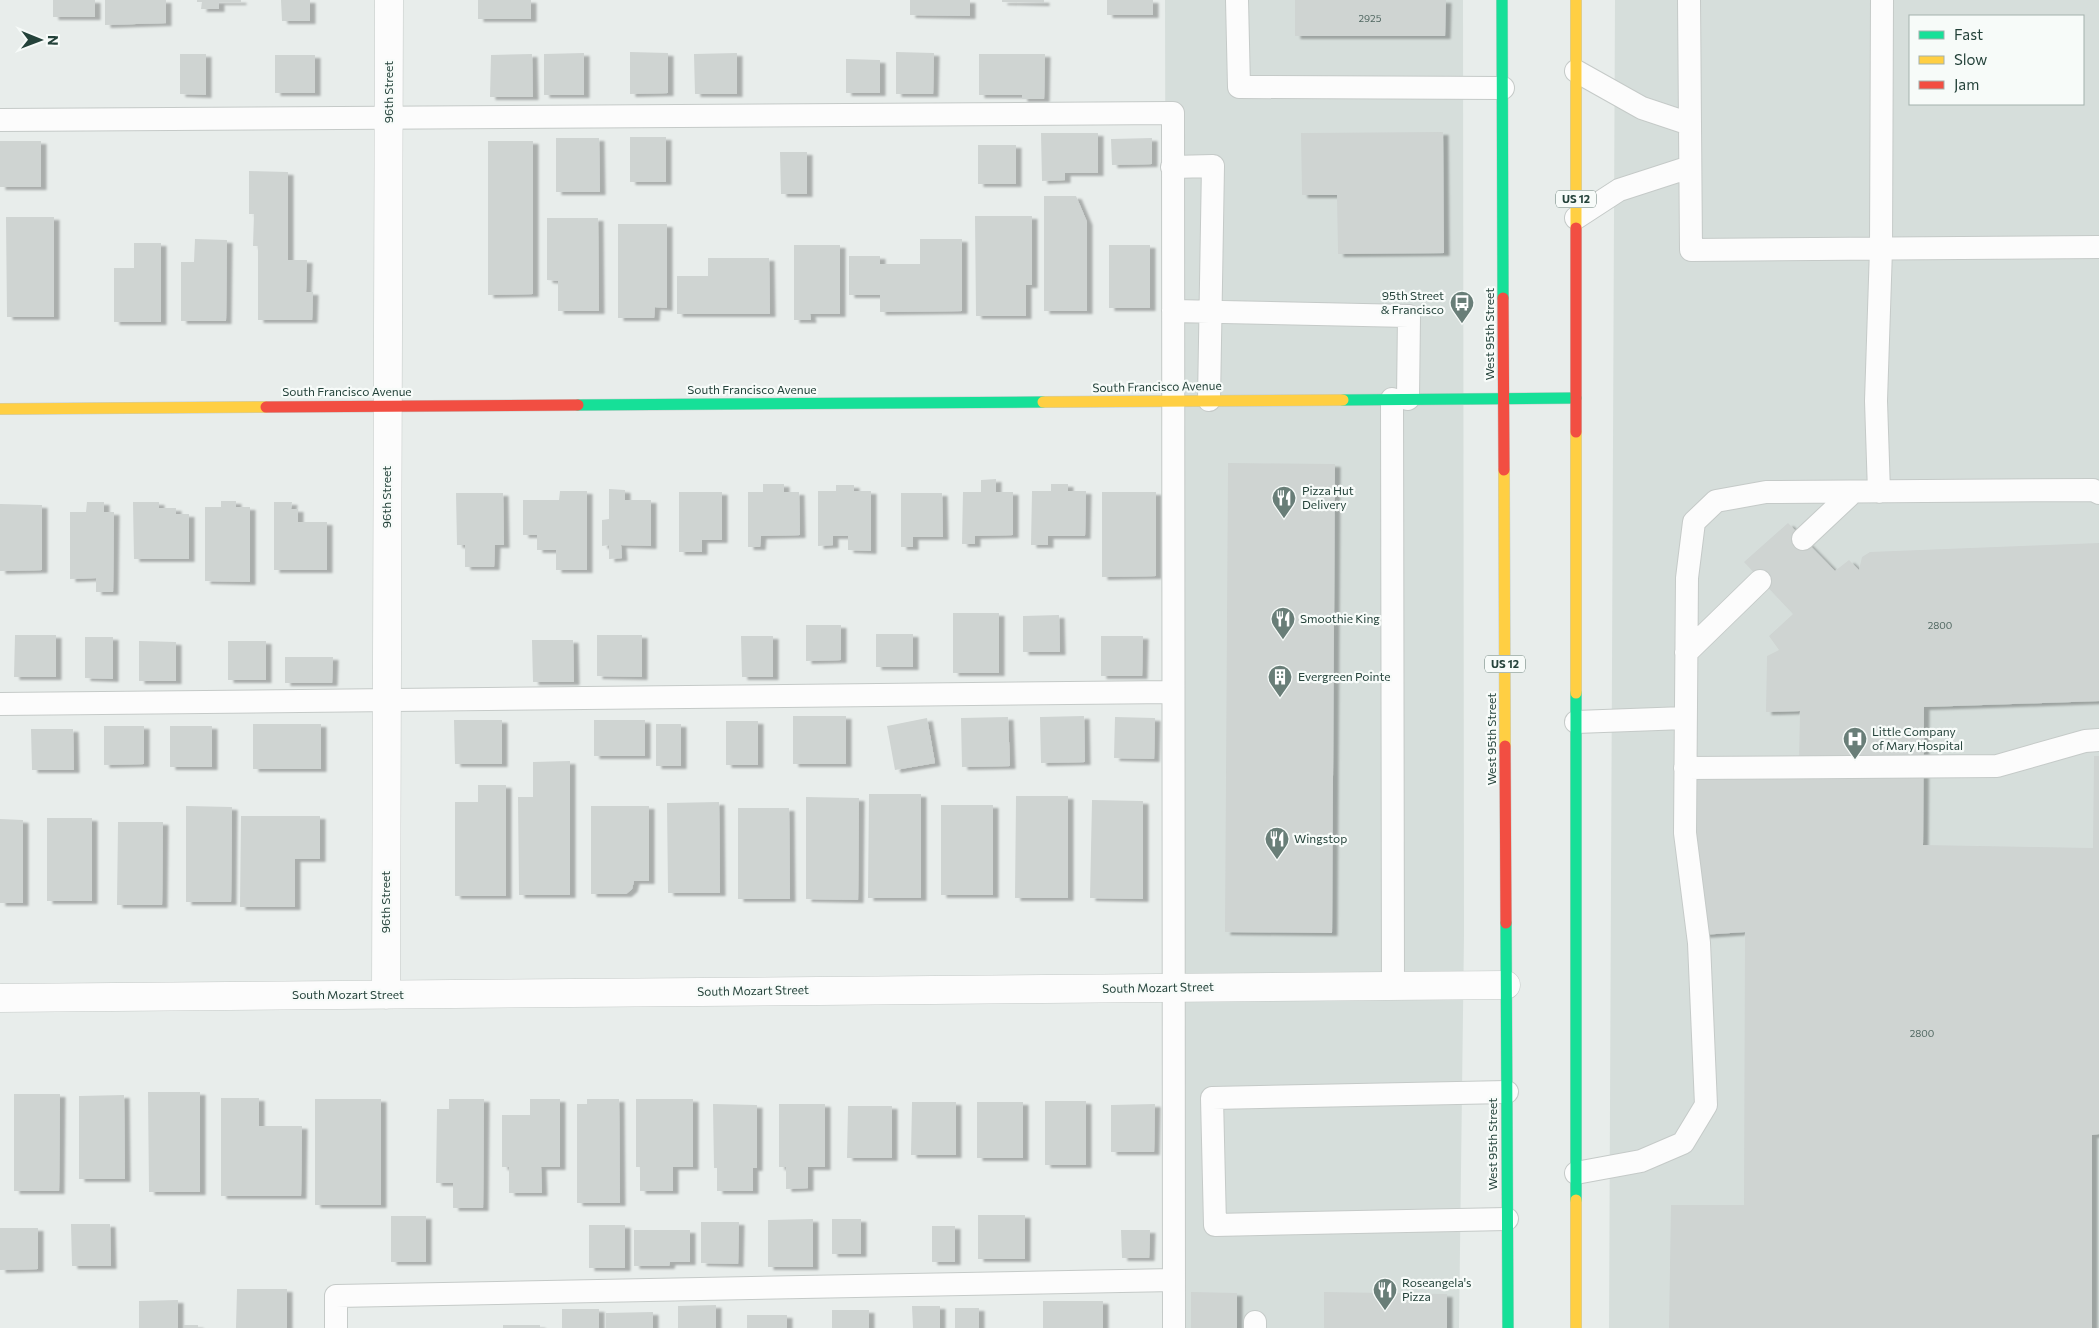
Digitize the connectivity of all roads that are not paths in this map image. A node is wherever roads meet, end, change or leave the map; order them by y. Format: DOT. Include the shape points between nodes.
graph roads {
  1 [pos="389,0"];
  2 [pos="1236,0"];
  3 [pos="1502,0"];
  4 [pos="1576,0"];
  5 [pos="1689,0"];
  6 [pos="1882,0"];
  7 [pos="1576,71"];
  8 [pos="1503,88"];
  9 [pos="389,117"];
  10 [pos="0,120"];
  11 [pos="1690,124"];
  12 [pos="1172,167"];
  13 [pos="1690,167"];
  14 [pos="1576,218"];
  15 [pos="2099,247"];
  16 [pos="1881,249"];
  17 [pos="1173,311"];
  18 [pos="1210,311"];
  19 [pos="1504,398"];
  20 [pos="1576,398"];
  21 [pos="1400,399"];
  22 [pos="1173,400"];
  23 [pos="1209,400"];
  24 [pos="388,406"];
  25 [pos="0,409"];
  26 [pos="1853,492"];
  27 [pos="1879,492"];
  28 [pos="2099,492"];
  29 [pos="1803,539"];
  30 [pos="1760,580"];
  31 [pos="1686,653"];
  32 [pos="1173,692"];
  33 [pos="387,700"];
  34 [pos="0,704"];
  35 [pos="1686,718"];
  36 [pos="1576,722"];
  37 [pos="2099,740"];
  38 [pos="1685,768"];
  39 [pos="1506,985"];
  40 [pos="1393,986"];
  41 [pos="1174,988"];
  42 [pos="386,995"];
  43 [pos="0,998"];
  44 [pos="1507,1092"];
  45 [pos="1576,1173"];
  46 [pos="1507,1219"];
  47 [pos="1174,1280"];
  48 [pos="336,1328"];
  49 [pos="1174,1328"];
  50 [pos="1508,1328"];
  51 [pos="1576,1328"];
  1 -- 9 [label="street, 96th Street"];
  2 -- 8 [label="lane" via="1239,87"];
  3 -- 8 [label="main road, West 95th Street / US 12"];
  4 -- 7 [label="main road, US 12"];
  5 -- 11 [label="lane"];
  6 -- 16 [label="lane"];
  7 -- 11 [label="lane" via="1642,108"];
  7 -- 14 [label="main road, US 12"];
  8 -- 19 [label="main road, West 95th Street / US 12"];
  9 -- 10 [label="lane"];
  9 -- 12 [label="lane" via="1172,113"];
  9 -- 24 [label="street, 96th Street"];
  11 -- 13 [label="lane"];
  12 -- 17 [label="lane"];
  12 -- 18 [label="lane" via="1213,166"];
  13 -- 14 [label="lane" via="1619,190"];
  13 -- 16 [label="lane" via="1691,250"];
  14 -- 20 [label="main road, US 12"];
  15 -- 16 [label="lane"];
  16 -- 27 [label="lane" via="1876,401"];
  17 -- 18 [label="lane"];
  17 -- 22 [label="lane"];
  18 -- 21 [label="lane" via="1409,316"];
  18 -- 23 [label="lane"];
  19 -- 20 [label="main road, South Francisco Avenue"];
  19 -- 21 [label="main road, South Francisco Avenue"];
  19 -- 39 [label="main road, West 95th Street / US 12"];
  20 -- 36 [label="main road, US 12"];
  21 -- 23 [label="main road, South Francisco Avenue"];
  21 -- 40 [label="lane"];
  22 -- 23 [label="main road, South Francisco Avenue"];
  22 -- 24 [label="main road, South Francisco Avenue"];
  22 -- 32 [label="lane"];
  24 -- 25 [label="main road, South Francisco Avenue"];
  24 -- 33 [label="street, 96th Street"];
  26 -- 27 [label="lane"];
  26 -- 29 [label="lane"];
  26 -- 31 [label="lane" via="1766,492 1716,501 1694,522 1687,578"];
  27 -- 28 [label="lane"];
  30 -- 31 [label="lane"];
  31 -- 35 [label="lane"];
  32 -- 33 [label="lane"];
  32 -- 41 [label="lane"];
  33 -- 34 [label="lane"];
  33 -- 42 [label="street, 96th Street"];
  35 -- 36 [label="lane"];
  35 -- 38 [label="lane"];
  36 -- 45 [label="main road, US 12"];
  37 -- 38 [label="lane" via="2084,741 1997,766"];
  38 -- 45 [label="lane" via="1685,833 1699,943 1706,1105 1683,1143 1641,1161"];
  39 -- 40 [label="street, South Mozart Street"];
  39 -- 44 [label="main road, West 95th Street / US 12"];
  40 -- 41 [label="street, South Mozart Street"];
  41 -- 42 [label="street, South Mozart Street"];
  41 -- 47 [label="lane"];
  42 -- 43 [label="street, South Mozart Street"];
  44 -- 46 [label="main road, West 95th Street / US 12"];
  44 -- 46 [label="lane" via="1212,1098 1214,1224"];
  45 -- 51 [label="main road, US 12"];
  46 -- 50 [label="main road, West 95th Street / US 12"];
  47 -- 48 [label="lane" via="336,1296"];
  47 -- 49 [label="lane"];
}
